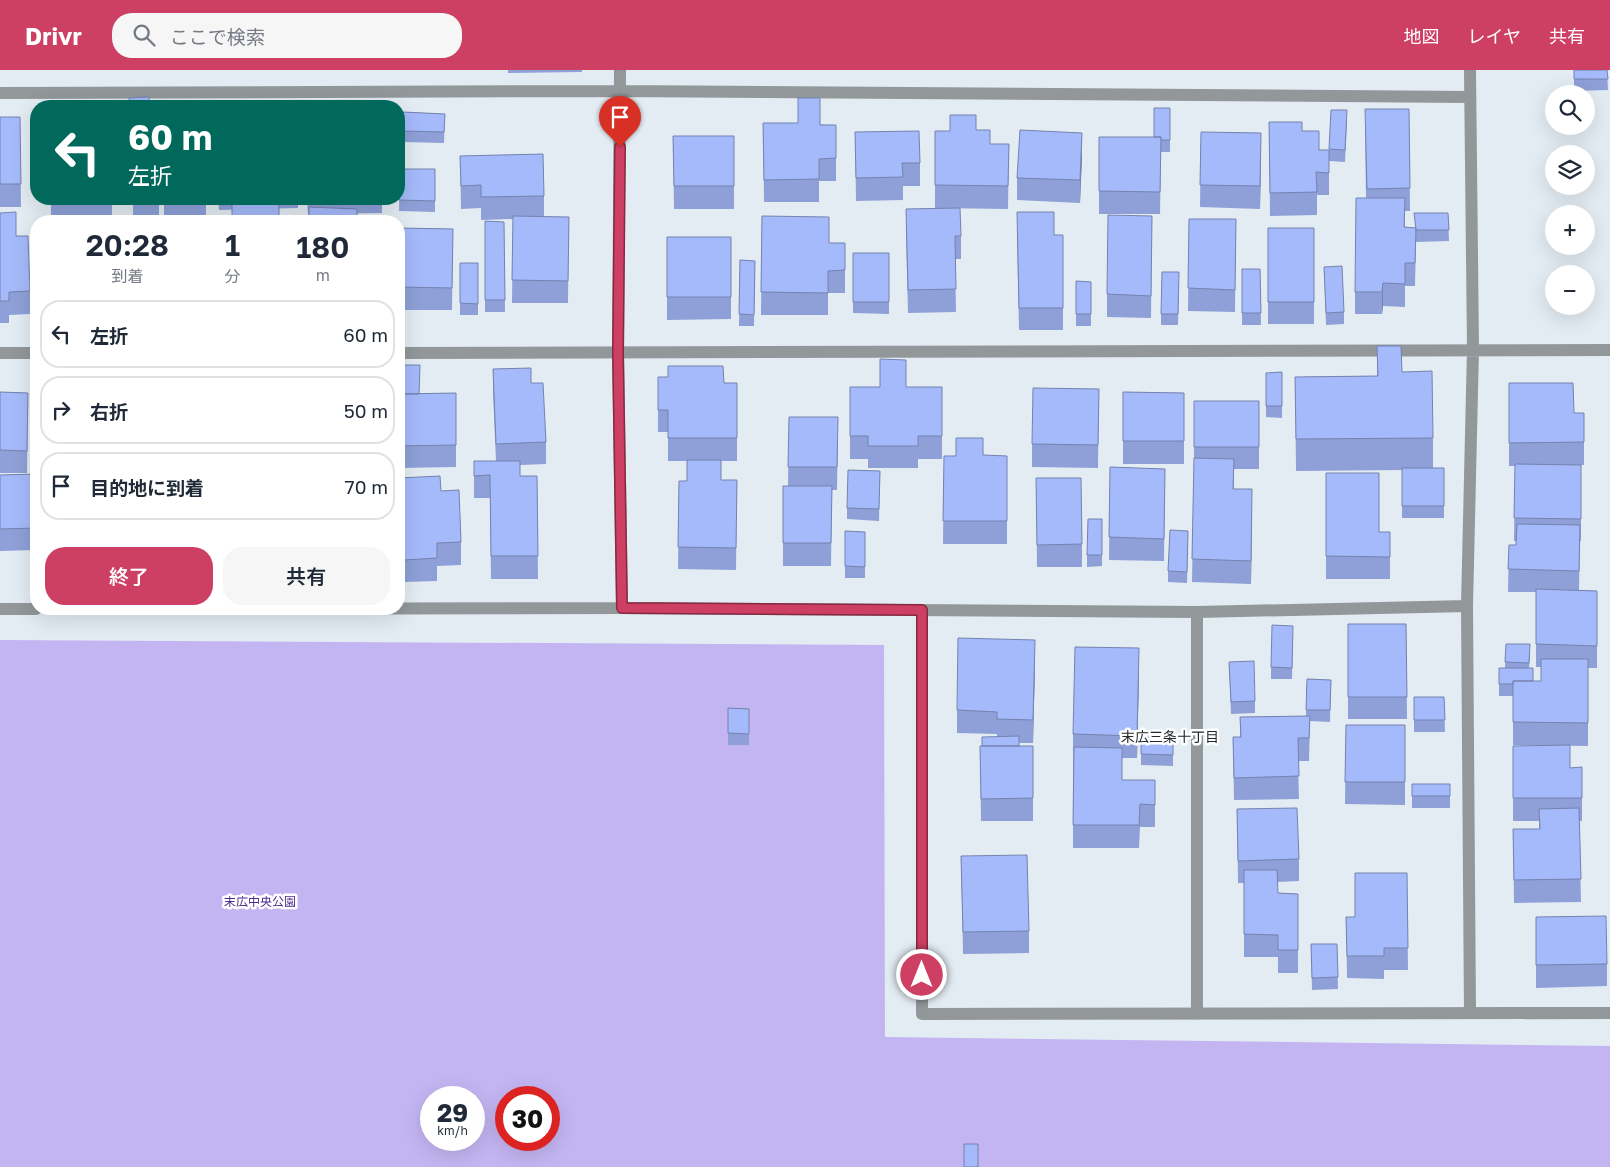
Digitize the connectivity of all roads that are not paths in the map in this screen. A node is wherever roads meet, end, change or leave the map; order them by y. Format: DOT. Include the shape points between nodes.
graph roads {
  1 [pos="620,70"];
  2 [pos="1470,70"];
  3 [pos="620,91"];
  4 [pos="0,94"];
  5 [pos="1469,97"];
  6 [pos="1473,349"];
  7 [pos="1610,350"];
  8 [pos="0,353"];
  9 [pos="30,353"];
  10 [pos="405,353"];
  11 [pos="618,353"];
  12 [pos="1467,606"];
  13 [pos="0,608"];
  14 [pos="405,608"];
  15 [pos="622,608"];
  16 [pos="30,609"];
  17 [pos="922,610"];
  18 [pos="1197,612"];
  19 [pos="1470,1013"];
  20 [pos="1610,1013"];
  21 [pos="1197,1014"];
  1 -- 3 [label="street"];
  2 -- 5 [label="street"];
  3 -- 4 [label="street"];
  3 -- 5 [label="street"];
  3 -- 11 [label="street"];
  5 -- 6 [label="street"];
  6 -- 7 [label="street"];
  6 -- 11 [label="street"];
  6 -- 12 [label="street"];
  8 -- 9 [label="street"];
  10 -- 11 [label="street"];
  11 -- 15 [label="street"];
  12 -- 18 [label="street"];
  12 -- 19 [label="street"];
  13 -- 16 [label="street"];
  14 -- 15 [label="street"];
  15 -- 17 [label="street"];
  17 -- 18 [label="street"];
  17 -- 21 [label="street" via="922,1014"];
  18 -- 21 [label="street"];
  19 -- 20 [label="street"];
  19 -- 21 [label="street"];
}
